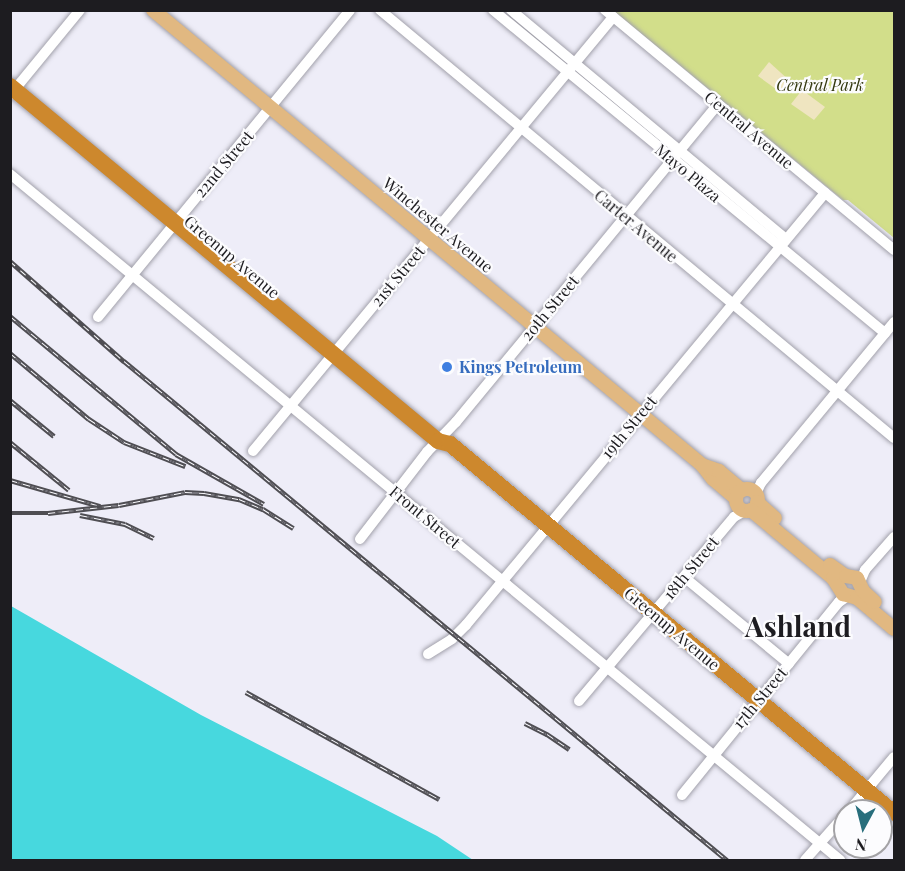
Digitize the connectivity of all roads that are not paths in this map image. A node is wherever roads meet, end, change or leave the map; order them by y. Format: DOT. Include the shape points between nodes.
graph roads {
  1 [pos="80,10"];
  2 [pos="153,10"];
  3 [pos="350,10"];
  4 [pos="380,10"];
  5 [pos="493,10"];
  6 [pos="511,10"];
  7 [pos="609,14"];
  8 [pos="575,63"];
  9 [pos="567,72"];
  10 [pos="13,85"];
  11 [pos="718,104"];
  12 [pos="271,108"];
  13 [pos="519,129"];
  14 [pos="681,151"];
  15 [pos="673,160"];
  16 [pos="10,174"];
  17 [pos="825,193"];
  18 [pos="626,218"];
  19 [pos="178,219"];
  20 [pos="429,239"];
  21 [pos="783,243"];
  22 [pos="894,250"];
  23 [pos="132,274"];
  24 [pos="731,304"];
  25 [pos="98,317"];
  26 [pos="894,322"];
  27 [pos="535,327"];
  28 [pos="885,333"];
  29 [pos="337,350"];
  30 [pos="837,391"];
  31 [pos="290,405"];
  32 [pos="640,415"];
  33 [pos="894,438"];
  34 [pos="444,439"];
  35 [pos="253,451"];
  36 [pos="396,492"];
  37 [pos="747,500"];
  38 [pos="548,526"];
  39 [pos="894,537"];
  40 [pos="360,539"];
  41 [pos="684,577"];
  42 [pos="502,581"];
  43 [pos="851,586"];
  44 [pos="654,613"];
  45 [pos="894,619"];
  46 [pos="894,630"];
  47 [pos="428,654"];
  48 [pos="789,664"];
  49 [pos="607,668"];
  50 [pos="759,700"];
  51 [pos="579,701"];
  52 [pos="713,756"];
  53 [pos="894,757"];
  54 [pos="867,790"];
  55 [pos="682,795"];
  56 [pos="859,799"];
  57 [pos="894,813"];
  58 [pos="833,828"];
  59 [pos="819,843"];
  60 [pos="806,861"];
  61 [pos="840,861"];
  1 -- 10 [label="street"];
  2 -- 12 [label="main road, Winchester Avenue"];
  3 -- 12 [label="street, 22nd Street"];
  4 -- 13 [label="street, Carter Avenue"];
  5 -- 9 [label="street, Mayo Plaza"];
  6 -- 8 [label="street, Mayo Plaza"];
  7 -- 8 [label="street, 21st Street"];
  7 -- 11 [label="street, Central Avenue"];
  8 -- 9 [label="street, 21st Street"];
  8 -- 14 [label="street, Mayo Plaza"];
  9 -- 13 [label="street, 21st Street"];
  9 -- 15 [label="street, Mayo Plaza"];
  10 -- 19 [label="highway, Greenup Avenue"];
  11 -- 14 [label="street, 20th Street"];
  11 -- 17 [label="street, Central Avenue"];
  12 -- 19 [label="street, 22nd Street"];
  12 -- 20 [label="main road, Winchester Avenue"];
  13 -- 18 [label="street, Carter Avenue"];
  13 -- 20 [label="street, 21st Street"];
  14 -- 15 [label="street, 20th Street"];
  14 -- 21 [label="street, Mayo Plaza"];
  15 -- 18 [label="street, 20th Street"];
  15 -- 21 [label="street, Mayo Plaza"];
  16 -- 23 [label="street, Front Street"];
  17 -- 21 [label="street, 19th Street"];
  17 -- 22 [label="street, Central Avenue"];
  18 -- 24 [label="street, Carter Avenue"];
  18 -- 27 [label="street, 20th Street"];
  19 -- 23 [label="street, 22nd Street"];
  19 -- 29 [label="highway, Greenup Avenue"];
  20 -- 27 [label="main road, Winchester Avenue"];
  20 -- 29 [label="street, 21st Street"];
  21 -- 24 [label="street, 19th Street"];
  21 -- 28 [label="street, Mayo Plaza"];
  23 -- 25 [label="street, 22nd Street"];
  23 -- 31 [label="street, Front Street"];
  24 -- 30 [label="street, Carter Avenue"];
  24 -- 32 [label="street, 19th Street"];
  26 -- 28 [label="street, 18th Street"];
  27 -- 32 [label="main road, Winchester Avenue"];
  27 -- 34 [label="street, 20th Street"];
  28 -- 30 [label="street, 18th Street"];
  29 -- 31 [label="street, 21st Street"];
  29 -- 34 [label="highway, Greenup Avenue"];
  30 -- 33 [label="street, Carter Avenue"];
  30 -- 37 [label="street, 18th Street"];
  31 -- 35 [label="street, 21st Street"];
  31 -- 36 [label="street, Front Street"];
  32 -- 37 [label="main road, Winchester Avenue" via="702,465 713,479"];
  32 -- 38 [label="street, 19th Street"];
  34 -- 36 [label="street, 20th Street"];
  34 -- 38 [label="highway, Greenup Avenue"];
  36 -- 40 [label="street, 20th Street"];
  36 -- 42 [label="street, Front Street"];
  37 -- 41 [label="street, 18th Street"];
  37 -- 43 [label="main road, Winchester Avenue"];
  38 -- 42 [label="street, 19th Street"];
  38 -- 44 [label="highway, Greenup Avenue"];
  39 -- 43 [label="street, 17th Street"];
  41 -- 44 [label="street, 18th Street"];
  41 -- 48 [label="street"];
  42 -- 47 [label="street, 19th Street" via="460,632"];
  42 -- 49 [label="street, Front Street"];
  43 -- 45 [label="main road, Winchester Avenue"];
  43 -- 46 [label="main road, Winchester Avenue"];
  43 -- 48 [label="street, 17th Street"];
  44 -- 49 [label="street, 18th Street"];
  44 -- 50 [label="highway, Greenup Avenue"];
  48 -- 50 [label="street, 17th Street"];
  49 -- 51 [label="street, 18th Street"];
  49 -- 52 [label="street, Front Street"];
  50 -- 52 [label="street, 17th Street"];
  50 -- 54 [label="highway, Greenup Avenue"];
  52 -- 55 [label="street, 17th Street"];
  52 -- 59 [label="street, Front Street"];
  53 -- 54 [label="street"];
  54 -- 56 [label="street"];
  54 -- 57 [label="highway, Greenup Avenue"];
  58 -- 59 [label="street"];
  59 -- 60 [label="street"];
  59 -- 61 [label="street, Front Street"];
}
